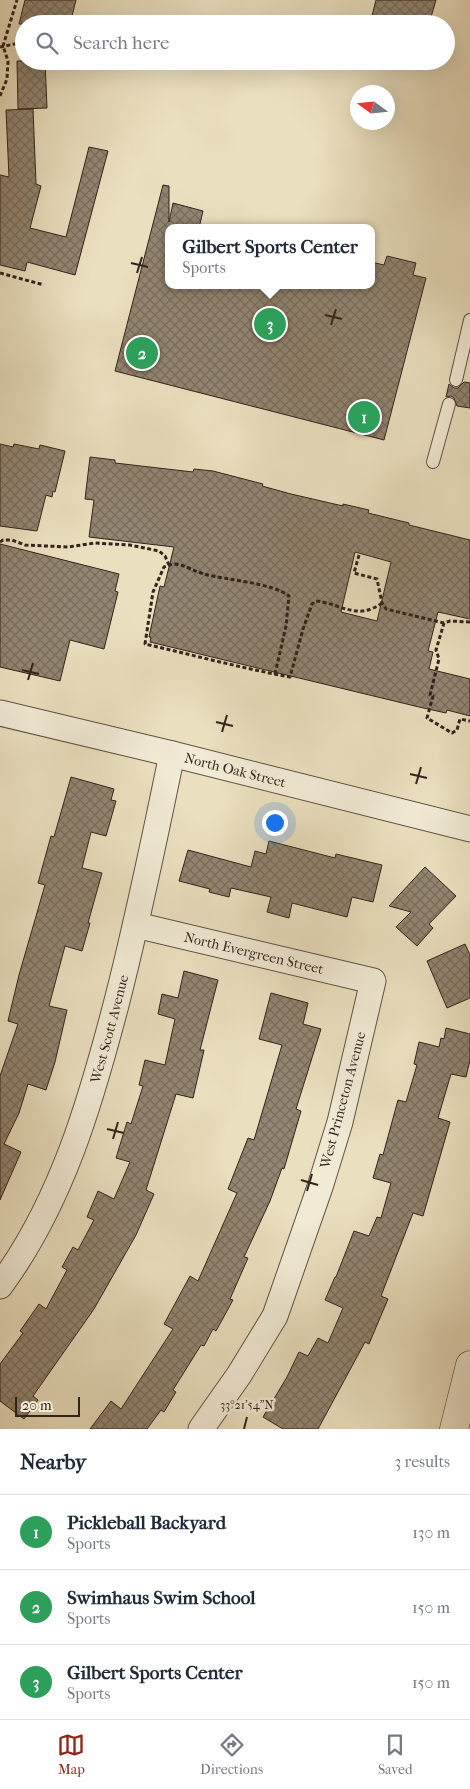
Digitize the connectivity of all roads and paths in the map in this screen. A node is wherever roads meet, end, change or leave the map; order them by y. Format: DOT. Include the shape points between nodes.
graph roads {
  1 [pos="17,0"];
  2 [pos="15,44"];
  3 [pos="2,46"];
  4 [pos="0,51"];
  5 [pos="0,96"];
  6 [pos="0,273"];
  7 [pos="44,285"];
  8 [pos="470,320"];
  9 [pos="456,380"];
  10 [pos="449,404"];
  11 [pos="433,462"];
  12 [pos="0,542"];
  13 [pos="359,555"];
  14 [pos="169,565"];
  15 [pos="382,603"];
  16 [pos="470,622"];
  17 [pos="444,623"];
  18 [pos="275,674"];
  19 [pos="0,713"];
  20 [pos="470,721"];
  21 [pos="172,754"];
  22 [pos="470,829"];
  23 [pos="136,925"];
  24 [pos="373,981"];
  25 [pos="0,1286"];
  26 [pos="470,1365"];
  27 [pos="201,1429"];
  28 [pos="454,1429"];
  1 -- 3 [label="path"];
  2 -- 3 [label="path"];
  3 -- 4 [label="path"];
  3 -- 5 [label="path" via="8,61 7,78"];
  6 -- 7 [label="path"];
  8 -- 9 [label="lane"];
  10 -- 11 [label="lane"];
  12 -- 14 [label="path" via="12,540 25,545 68,547 95,543 130,545 158,551"];
  13 -- 15 [label="path" via="354,573 377,579"];
  14 -- 18 [label="path" via="270,588 289,596"];
  14 -- 18 [label="path" via="164,567 153,592 145,644"];
  15 -- 17 [label="path" via="386,609"];
  15 -- 18 [label="path" via="364,612 316,602 309,610 290,677"];
  16 -- 17 [label="path" via="450,620"];
  17 -- 20 [label="path" via="436,650 439,659 427,718 452,733 457,730 460,719"];
  19 -- 21 [label="street, North Oak Street"];
  21 -- 22 [label="street, North Oak Street"];
  21 -- 23 [label="street, West Scott Avenue"];
  23 -- 24 [label="street, North Evergreen Street"];
  23 -- 25 [label="street, West Scott Avenue" via="102,1059 67,1165 45,1212"];
  24 -- 27 [label="street, West Princeton Avenue" via="340,1122 274,1316 239,1375"];
  26 -- 28 [label="main road"];
}
